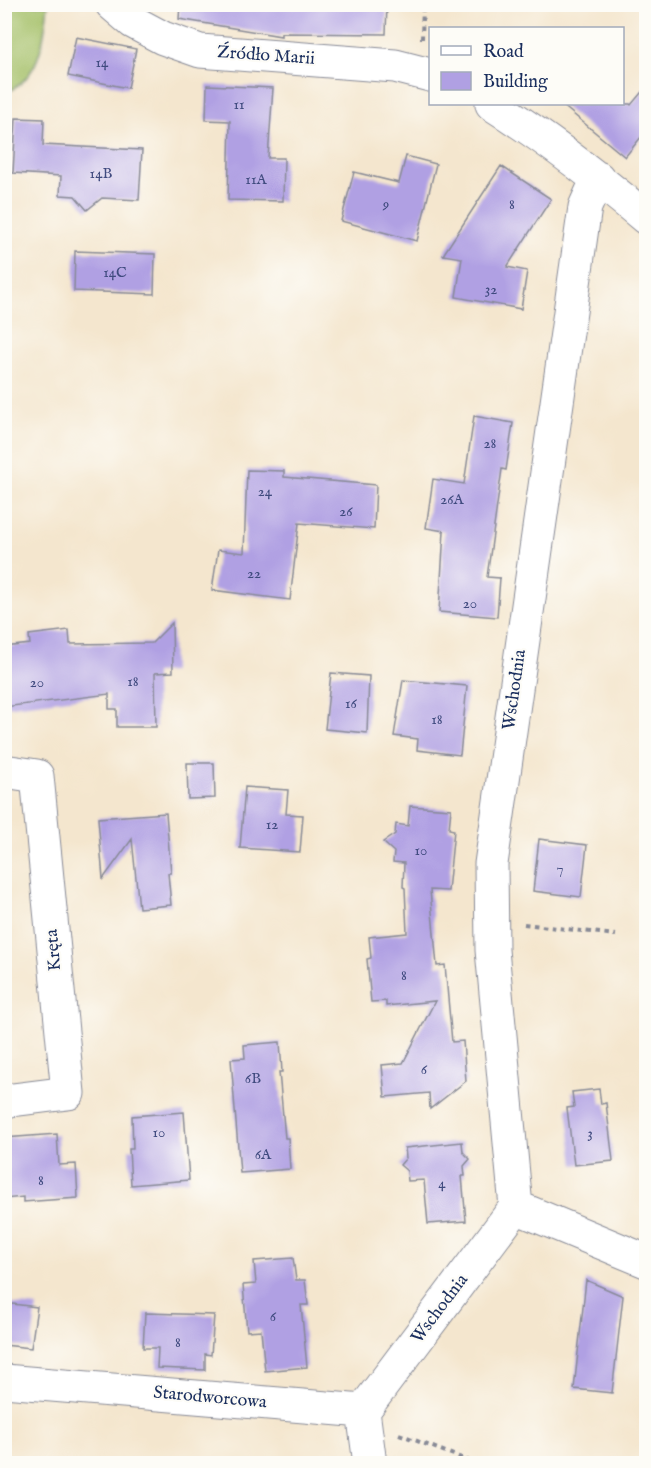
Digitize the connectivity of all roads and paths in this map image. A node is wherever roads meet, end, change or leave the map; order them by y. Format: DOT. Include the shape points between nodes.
graph roads {
  1 [pos="66,4"];
  2 [pos="112,4"];
  3 [pos="71,9"];
  4 [pos="429,75"];
  5 [pos="494,105"];
  6 [pos="598,178"];
  7 [pos="646,218"];
  8 [pos="4,771"];
  9 [pos="490,920"];
  10 [pos="616,935"];
  11 [pos="4,1101"];
  12 [pos="516,1207"];
  13 [pos="646,1262"];
  14 [pos="4,1382"];
  15 [pos="363,1411"];
  16 [pos="394,1434"];
  17 [pos="370,1464"];
  18 [pos="477,1464"];
  1 -- 3 [label="path"];
  2 -- 4 [label="street, Źródło Marii" via="133,22 200,51 394,66"];
  5 -- 6 [label="street"];
  6 -- 7 [label="street"];
  6 -- 9 [label="street, Wschodnia" via="585,207 491,864"];
  8 -- 11 [label="street, Kręta" via="37,776 68,1093"];
  9 -- 10 [label="path"];
  9 -- 12 [label="street, Wschodnia"];
  12 -- 13 [label="street"];
  12 -- 15 [label="street, Wschodnia"];
  14 -- 15 [label="street, Starodworcowa"];
  15 -- 17 [label="street"];
  16 -- 18 [label="path"];
}
